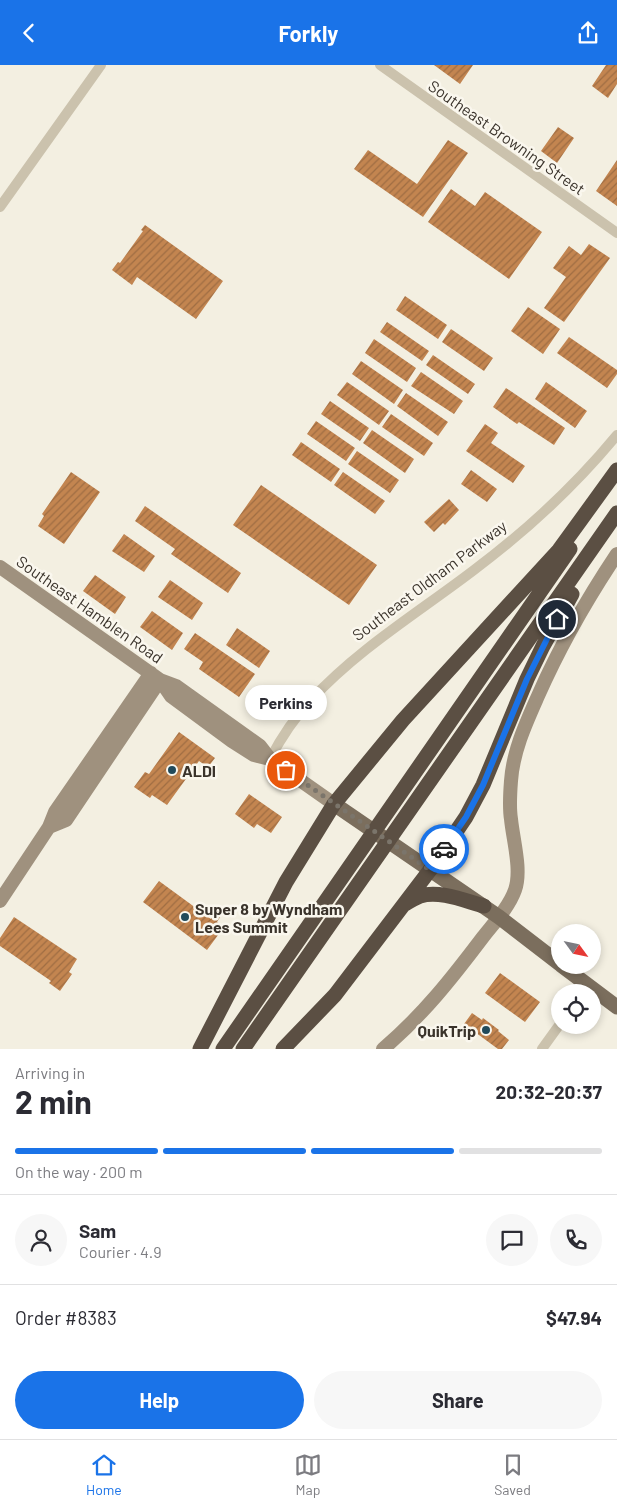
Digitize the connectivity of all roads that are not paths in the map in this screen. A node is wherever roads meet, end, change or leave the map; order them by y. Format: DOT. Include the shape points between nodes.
graph roads {
  1 [pos="101,65"];
  2 [pos="380,65"];
  3 [pos="0,207"];
  4 [pos="617,233"];
  5 [pos="617,435"];
  6 [pos="617,469"];
  7 [pos="617,481"];
  8 [pos="617,513"];
  9 [pos="617,525"];
  10 [pos="617,554"];
  11 [pos="0,567"];
  12 [pos="155,677"];
  13 [pos="270,759"];
  14 [pos="334,804"];
  15 [pos="430,870"];
  16 [pos="0,901"];
  17 [pos="404,904"];
  18 [pos="484,907"];
  19 [pos="499,917"];
  20 [pos="551,957"];
  21 [pos="570,974"];
  22 [pos="581,984"];
  23 [pos="601,998"];
  24 [pos="617,1007"];
  25 [pos="553,1034"];
  26 [pos="200,1049"];
  27 [pos="223,1049"];
  28 [pos="244,1049"];
  29 [pos="283,1049"];
  30 [pos="383,1049"];
  31 [pos="542,1049"];
  1 -- 3 [label="street"];
  2 -- 4 [label="street, Southeast Browning Street"];
  5 -- 13 [label="street, Southeast Oldham Parkway" via="571,486 514,539 327,683 299,713"];
  6 -- 14 [label="highway" via="559,550 404,720"];
  7 -- 27 [label="highway"];
  8 -- 28 [label="highway"];
  9 -- 15 [label="highway" via="564,606 527,679 483,785 466,817"];
  10 -- 19 [label="street" via="554,662 517,749 512,772 510,817 518,874 510,900"];
  11 -- 12 [label="street, Southeast Hamblen Road"];
  12 -- 13 [label="street, Southeast Hamblen Road" via="176,686 260,746"];
  12 -- 16 [label="street" via="66,820 50,827"];
  13 -- 14 [label="street, Southeast Hamblen Road"];
  14 -- 15 [label="main road"];
  14 -- 26 [label="highway" via="286,883"];
  15 -- 17 [label="highway"];
  15 -- 18 [label="main road"];
  17 -- 18 [label="highway" via="432,895 449,896"];
  17 -- 29 [label="highway" via="335,995"];
  18 -- 19 [label="main road"];
  19 -- 20 [label="main road"];
  19 -- 30 [label="street" via="444,989"];
  21 -- 22 [label="main road"];
  23 -- 24 [label="main road"];
  25 -- 31 [label="street"];
}
